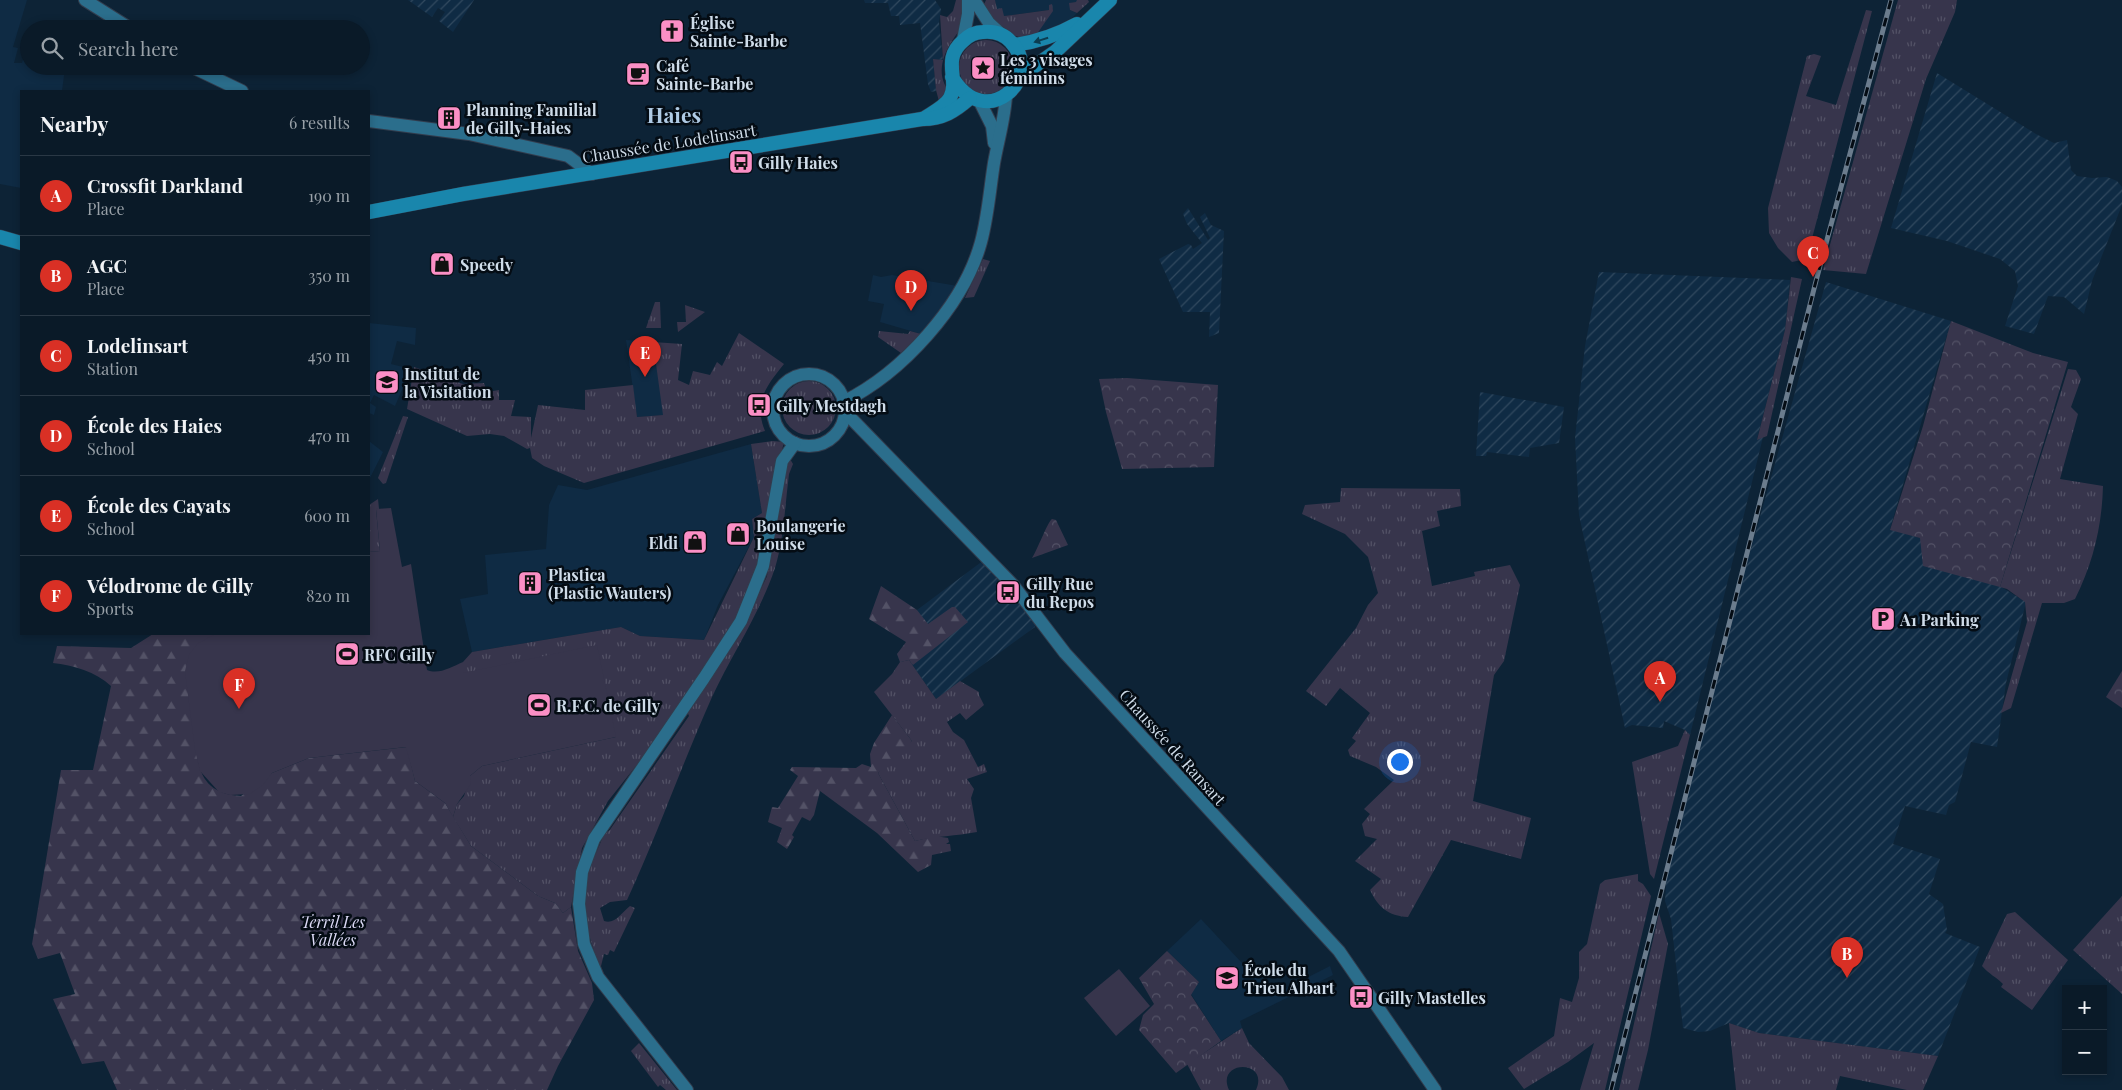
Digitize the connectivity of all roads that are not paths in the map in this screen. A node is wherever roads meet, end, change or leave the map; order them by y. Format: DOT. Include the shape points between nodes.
graph roads {
  1 [pos="85,0"];
  2 [pos="968,0"];
  3 [pos="974,0"];
  4 [pos="1110,0"];
  5 [pos="1097,12"];
  6 [pos="117,20"];
  7 [pos="1001,34"];
  8 [pos="963,40"];
  9 [pos="1014,45"];
  10 [pos="209,75"];
  11 [pos="952,77"];
  12 [pos="1019,77"];
  13 [pos="240,90"];
  14 [pos="1006,95"];
  15 [pos="974,99"];
  16 [pos="922,119"];
  17 [pos="370,121"];
  18 [pos="996,153"];
  19 [pos="592,174"];
  20 [pos="370,212"];
  21 [pos="0,237"];
  22 [pos="20,243"];
  23 [pos="844,406"];
  24 [pos="840,427"];
  25 [pos="870,440"];
  26 [pos="795,443"];
  27 [pos="687,1090"];
  28 [pos="1435,1090"];
  1 -- 6 [label="main road"];
  2 -- 8 [label="main road"];
  3 -- 7 [label="main road" via="989,23"];
  4 -- 5 [label="main road"];
  5 -- 9 [label="main road, one-way" via="1059,34"];
  5 -- 12 [label="main road" via="1055,52"];
  7 -- 8 [label="main road" via="979,32"];
  7 -- 9 [label="main road"];
  8 -- 11 [label="main road" via="954,53"];
  9 -- 12 [label="main road" via="1020,58"];
  10 -- 13 [label="main road"];
  11 -- 15 [label="main road" via="958,88"];
  11 -- 16 [label="main road" via="950,98"];
  12 -- 14 [label="main road"];
  14 -- 15 [label="main road" via="989,101"];
  14 -- 18 [label="main road"];
  15 -- 16 [label="main road, Chaussée de Lodelinsart" via="944,117"];
  15 -- 18 [label="main road" via="992,126"];
  16 -- 19 [label="main road, Chaussée de Lodelinsart"];
  17 -- 19 [label="main road" via="469,134 568,156"];
  18 -- 23 [label="main road" via="981,241 961,292 926,336 892,369"];
  19 -- 20 [label="main road, Chaussée de Lodelinsart"];
  21 -- 22 [label="main road"];
  23 -- 24 [label="main road"];
  23 -- 25 [label="main road, Chaussée de Ransart"];
  23 -- 26 [label="main road" via="837,388 828,379 816,375 795,376 788,380 775,398 774,420 779,430"];
  24 -- 25 [label="main road, Chaussée de Ransart" via="856,431"];
  24 -- 26 [label="main road" via="834,435 816,444"];
  25 -- 28 [label="main road, Chaussée de Ransart" via="1013,585 1065,653 1340,951"];
  26 -- 27 [label="main road" via="782,461 763,566 741,621 594,839 582,872 578,904 584,944 598,977"];
}
